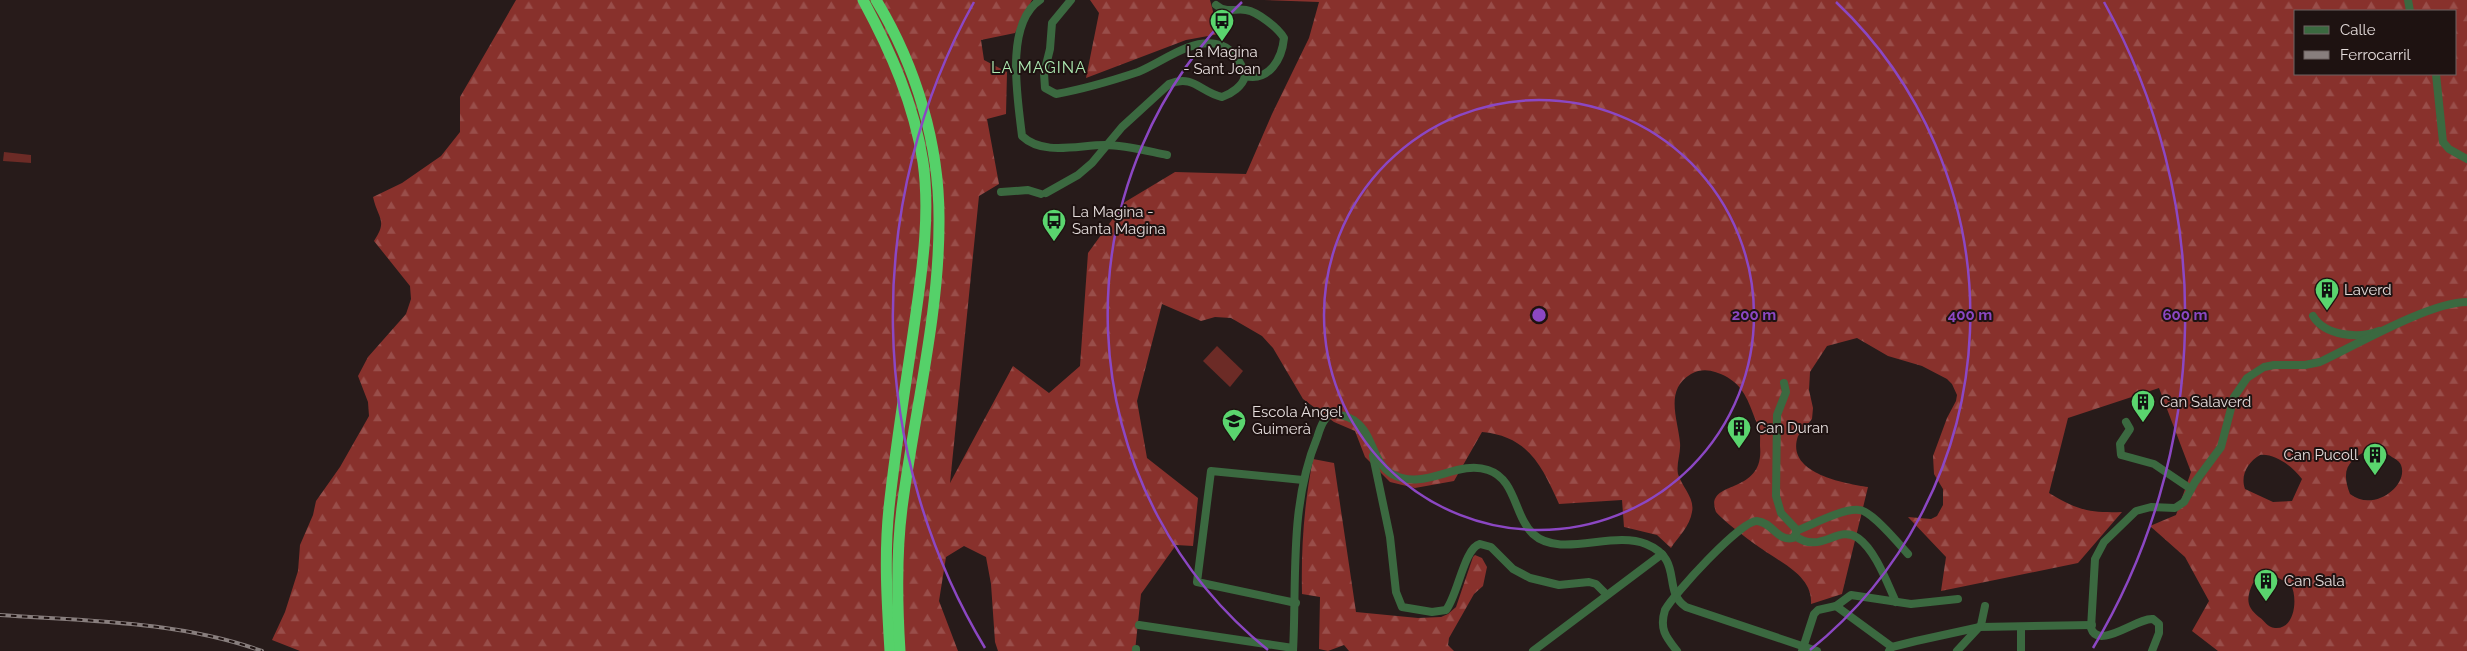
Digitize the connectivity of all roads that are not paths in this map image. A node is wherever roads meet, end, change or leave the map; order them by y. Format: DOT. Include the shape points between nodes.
graph roads {
  1 [pos="863,0"];
  2 [pos="876,0"];
  3 [pos="1040,0"];
  4 [pos="1071,0"];
  5 [pos="1216,5"];
  6 [pos="2436,75"];
  7 [pos="1245,76"];
  8 [pos="1106,145"];
  9 [pos="1167,155"];
  10 [pos="2467,159"];
  11 [pos="1001,192"];
  12 [pos="2467,302"];
  13 [pos="2313,316"];
  14 [pos="2393,328"];
  15 [pos="1784,383"];
  16 [pos="2126,422"];
  17 [pos="1372,449"];
  18 [pos="1393,474"];
  19 [pos="1303,480"];
  20 [pos="2191,489"];
  21 [pos="1381,491"];
  22 [pos="1795,534"];
  23 [pos="1662,554"];
  24 [pos="1908,554"];
  25 [pos="1607,595"];
  26 [pos="1676,597"];
  27 [pos="1958,599"];
  28 [pos="1896,602"];
  29 [pos="1296,603"];
  30 [pos="1836,606"];
  31 [pos="1985,606"];
  32 [pos="1140,624"];
  33 [pos="2092,625"];
  34 [pos="1980,627"];
  35 [pos="2021,627"];
  36 [pos="1803,648"];
  37 [pos="1890,649"];
  38 [pos="1293,650"];
  39 [pos="890,651"];
  40 [pos="900,651"];
  41 [pos="1533,651"];
  42 [pos="1677,651"];
  43 [pos="1817,651"];
  44 [pos="1957,651"];
  45 [pos="2021,651"];
  46 [pos="2152,651"];
  1 -- 39 [label="highway" via="889,48 906,92 923,164 924,248 889,508 886,586"];
  2 -- 40 [label="highway" via="920,94 934,165 939,222 936,284 900,533 897,584"];
  3 -- 8 [label="street" via="1023,23 1017,50 1016,80 1022,136 1031,145 1062,148"];
  4 -- 7 [label="street" via="1052,23 1044,73 1045,88 1056,94 1140,71 1180,51 1209,43 1221,45 1232,52"];
  5 -- 7 [label="street" via="1225,11 1253,13 1284,38 1275,66 1254,77"];
  6 -- 10 [label="street" via="2443,142"];
  7 -- 8 [label="street" via="1244,82 1222,97 1189,81 1178,80 1169,84"];
  8 -- 9 [label="street"];
  8 -- 11 [label="street" via="1078,175 1043,193 1028,190"];
  12 -- 14 [label="street" via="2426,312"];
  13 -- 14 [label="street" via="2323,327 2341,333 2359,335"];
  14 -- 20 [label="street" via="2320,362 2274,365 2247,378 2234,397 2221,447"];
  15 -- 22 [label="street" via="1786,392 1777,415 1776,496 1781,513"];
  16 -- 20 [label="street" via="2130,429 2120,444 2121,454 2154,464"];
  17 -- 18 [label="street" via="1378,461"];
  17 -- 19 [label="street" via="1356,422 1332,413 1326,416 1321,426"];
  17 -- 21 [label="street"];
  18 -- 21 [label="street" via="1384,477"];
  18 -- 23 [label="street" via="1412,480 1470,468 1488,470 1507,484 1529,530 1543,541 1565,544 1622,539 1644,543"];
  19 -- 29 [label="street" via="1294,553"];
  19 -- 29 [label="street" via="1211,471 1197,582"];
  20 -- 33 [label="street" via="2178,507 2150,507 2136,511 2104,542 2095,559"];
  21 -- 25 [label="street" via="1396,592 1402,607 1432,612 1446,610 1454,598 1471,550 1480,544 1491,547 1513,569 1530,578 1559,585 1589,582"];
  22 -- 24 [label="street" via="1858,509 1879,524"];
  22 -- 26 [label="street" via="1788,540 1765,522 1746,524 1727,540"];
  22 -- 28 [label="street" via="1808,543 1847,534 1858,538 1876,562"];
  23 -- 25 [label="street"];
  23 -- 26 [label="street" via="1672,569"];
  25 -- 41 [label="street"];
  26 -- 36 [label="street" via="1691,610"];
  26 -- 42 [label="street" via="1665,610 1662,627"];
  27 -- 28 [label="street" via="1926,604"];
  28 -- 30 [label="street" via="1851,595"];
  29 -- 38 [label="street"];
  30 -- 36 [label="street" via="1814,614"];
  30 -- 37 [label="street"];
  31 -- 34 [label="street"];
  32 -- 38 [label="street"];
  33 -- 35 [label="street"];
  33 -- 46 [label="street" via="2094,634 2102,637 2145,619 2153,619 2160,629"];
  34 -- 35 [label="street"];
  34 -- 37 [label="street"];
  34 -- 44 [label="street"];
  35 -- 45 [label="street"];
  36 -- 43 [label="street"];
}
